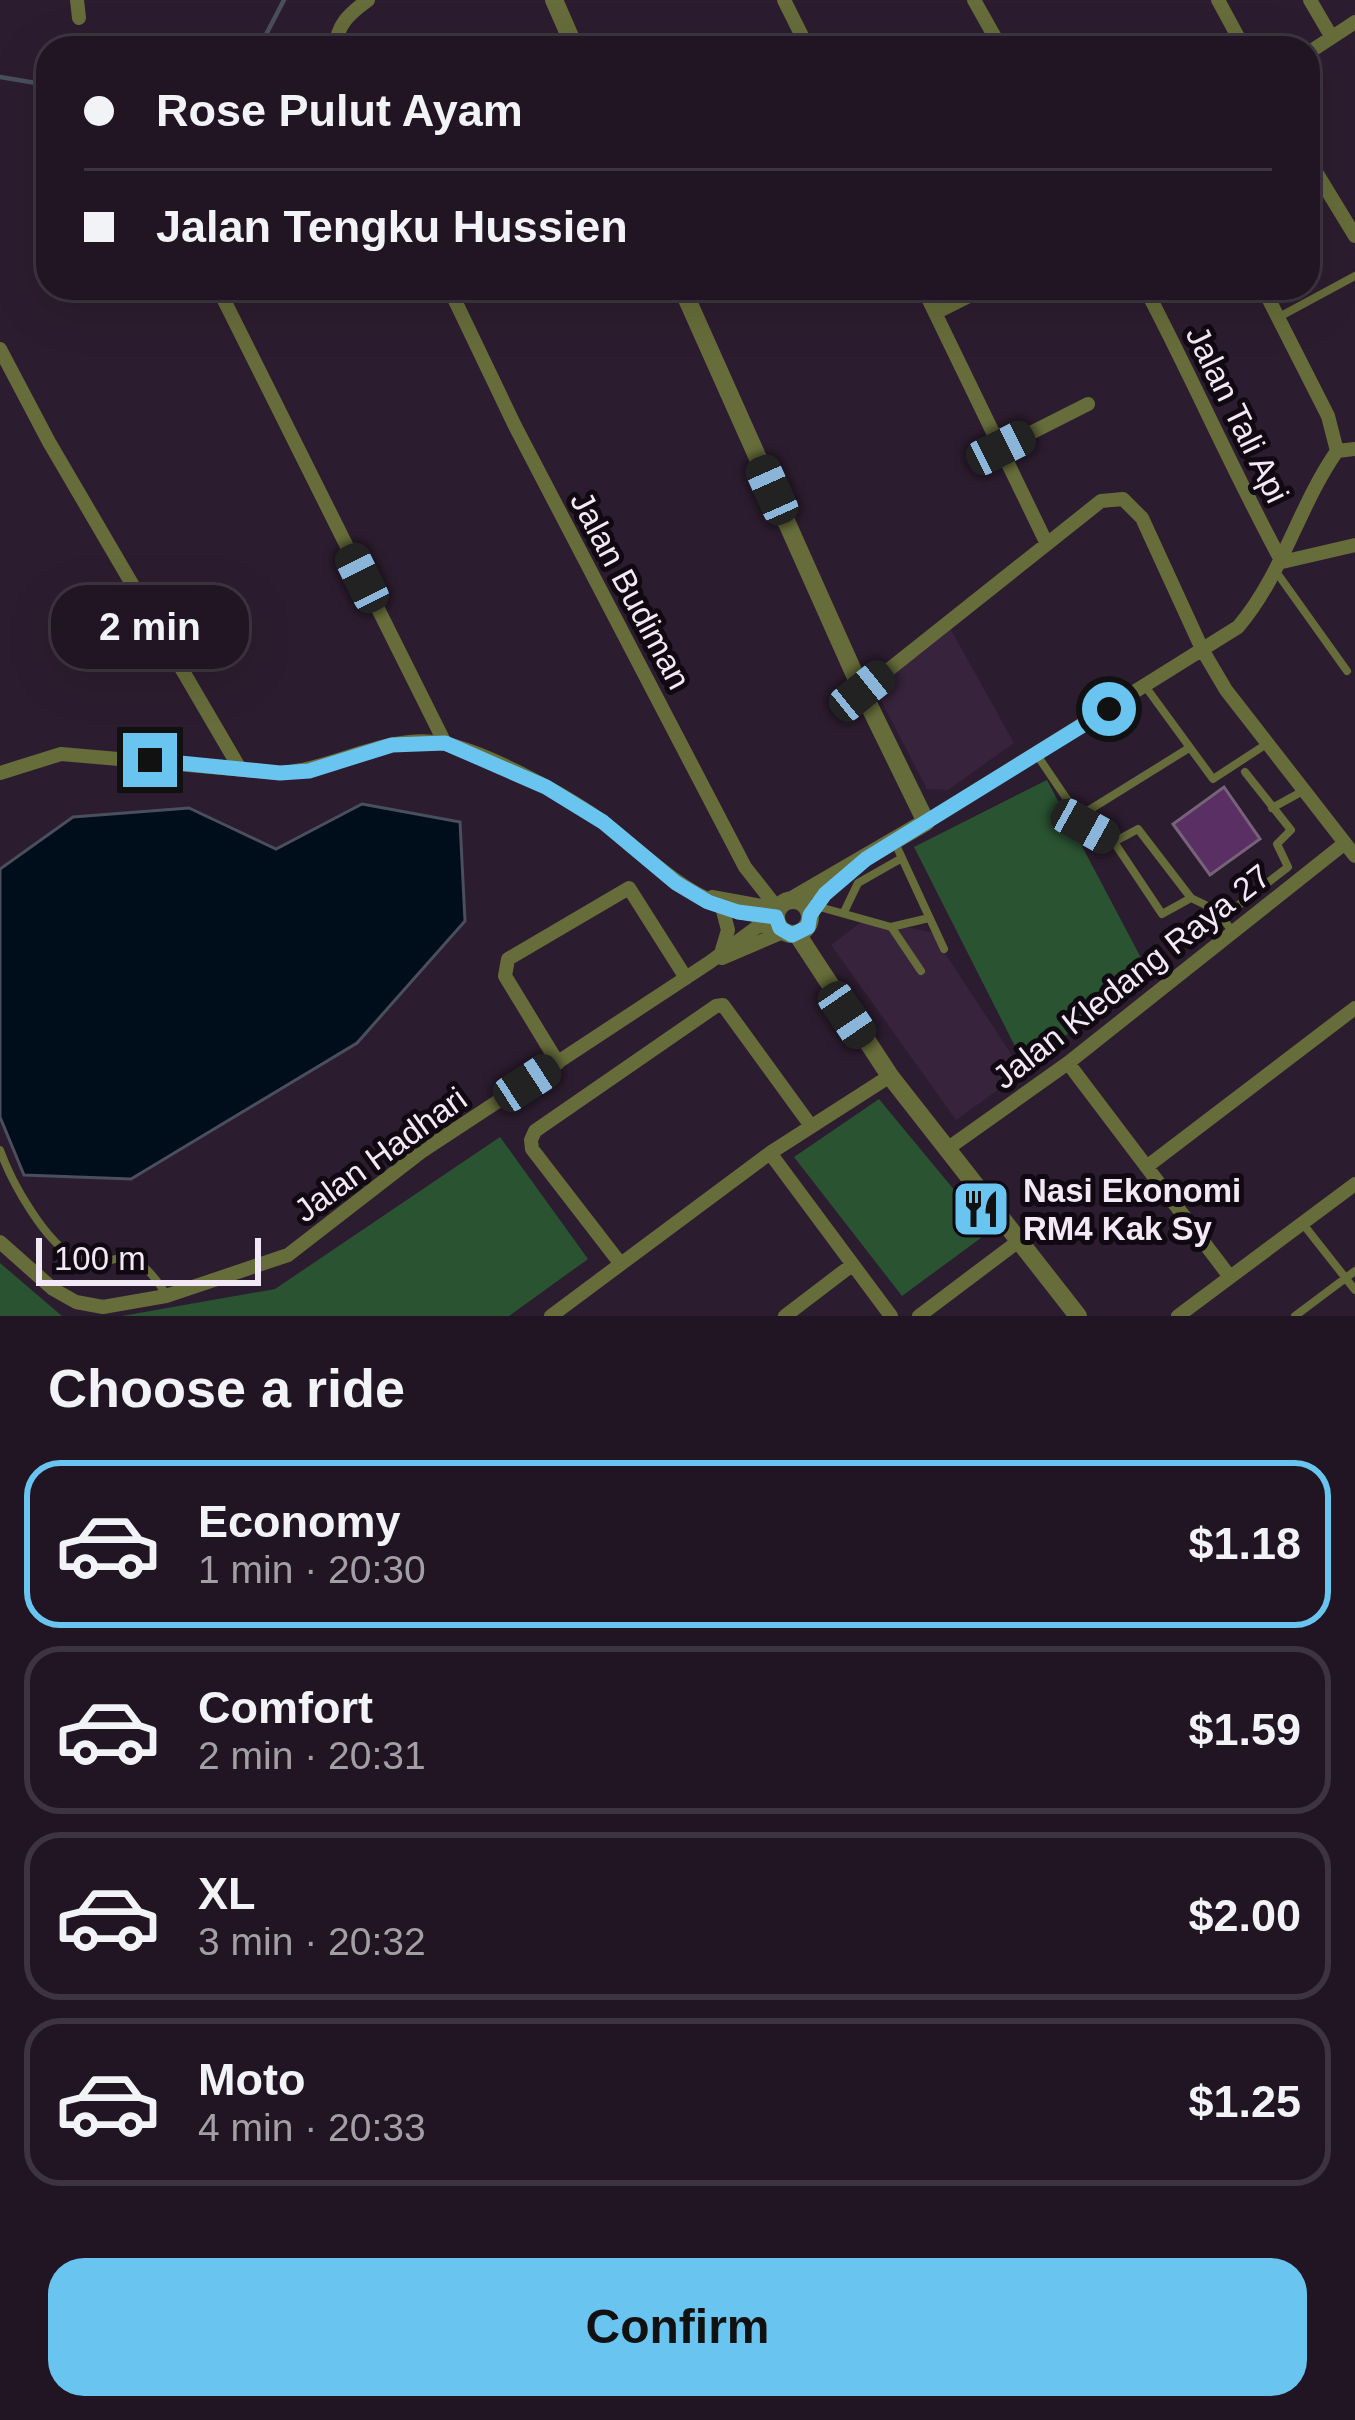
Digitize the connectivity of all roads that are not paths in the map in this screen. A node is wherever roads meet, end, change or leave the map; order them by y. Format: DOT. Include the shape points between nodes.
graph roads {
  1 [pos="77,0"];
  2 [pos="368,0"];
  3 [pos="554,0"];
  4 [pos="784,0"];
  5 [pos="974,0"];
  6 [pos="1218,0"];
  7 [pos="1310,0"];
  8 [pos="79,18"];
  9 [pos="1355,22"];
  10 [pos="336,36"];
  11 [pos="570,36"];
  12 [pos="802,36"];
  13 [pos="994,36"];
  14 [pos="1238,36"];
  15 [pos="1331,36"];
  16 [pos="1320,44"];
  17 [pos="1320,179"];
  18 [pos="1355,236"];
  19 [pos="1355,276"];
  20 [pos="1320,295"];
  21 [pos="224,300"];
  22 [pos="455,300"];
  23 [pos="687,300"];
  24 [pos="929,300"];
  25 [pos="962,300"];
  26 [pos="1151,300"];
  27 [pos="1269,300"];
  28 [pos="1310,300"];
  29 [pos="935,313"];
  30 [pos="1278,317"];
  31 [pos="0,350"];
  32 [pos="1088,404"];
  33 [pos="1001,448"];
  34 [pos="1355,449"];
  35 [pos="1337,451"];
  36 [pos="1046,542"];
  37 [pos="1355,545"];
  38 [pos="1279,568"];
  39 [pos="1203,651"];
  40 [pos="1347,671"];
  41 [pos="1145,686"];
  42 [pos="862,691"];
  43 [pos="445,743"];
  44 [pos="1265,745"];
  45 [pos="1189,748"];
  46 [pos="1036,755"];
  47 [pos="239,767"];
  48 [pos="1245,772"];
  49 [pos="0,773"];
  50 [pos="1303,791"];
  51 [pos="1272,808"];
  52 [pos="1078,817"];
  53 [pos="926,822"];
  54 [pos="1114,842"];
  55 [pos="1350,849"];
  56 [pos="898,850"];
  57 [pos="745,867"];
  58 [pos="1190,898"];
  59 [pos="723,903"];
  60 [pos="844,912"];
  61 [pos="793,917"];
  62 [pos="929,917"];
  63 [pos="1222,917"];
  64 [pos="891,927"];
  65 [pos="1233,932"];
  66 [pos="944,949"];
  67 [pos="715,958"];
  68 [pos="922,971"];
  69 [pos="686,978"];
  70 [pos="1355,1008"];
  71 [pos="558,1063"];
  72 [pos="1068,1064"];
  73 [pos="890,1076"];
  74 [pos="811,1126"];
  75 [pos="947,1149"];
  76 [pos="0,1150"];
  77 [pos="770,1153"];
  78 [pos="1149,1165"];
  79 [pos="1355,1184"];
  80 [pos="1304,1224"];
  81 [pos="1020,1240"];
  82 [pos="0,1242"];
  83 [pos="620,1263"];
  84 [pos="852,1265"];
  85 [pos="1355,1271"];
  86 [pos="1231,1277"];
  87 [pos="1346,1279"];
  88 [pos="1355,1290"];
  89 [pos="166,1295"];
  90 [pos="551,1316"];
  91 [pos="785,1316"];
  92 [pos="891,1316"];
  93 [pos="919,1316"];
  94 [pos="1078,1316"];
  95 [pos="1178,1316"];
  96 [pos="1295,1316"];
  1 -- 8 [label="street"];
  2 -- 10 [label="street"];
  3 -- 11 [label="street"];
  4 -- 12 [label="street"];
  5 -- 13 [label="street"];
  6 -- 14 [label="street"];
  7 -- 15 [label="street"];
  9 -- 15 [label="street"];
  15 -- 16 [label="street"];
  17 -- 18 [label="street"];
  19 -- 20 [label="lane"];
  21 -- 43 [label="street"];
  22 -- 57 [label="street, Jalan Budiman"];
  23 -- 42 [label="street"];
  24 -- 29 [label="street"];
  25 -- 29 [label="street"];
  26 -- 38 [label="street, Jalan Tali Api"];
  27 -- 30 [label="street"];
  28 -- 30 [label="lane"];
  29 -- 33 [label="street"];
  30 -- 35 [label="street"];
  31 -- 47 [label="street"];
  32 -- 33 [label="street"];
  33 -- 36 [label="street"];
  34 -- 35 [label="street"];
  35 -- 38 [label="street"];
  36 -- 39 [label="street" via="1100,501 1124,499 1142,518"];
  36 -- 42 [label="street"];
  37 -- 38 [label="street"];
  38 -- 39 [label="street" via="1238,627"];
  38 -- 40 [label="lane"];
  39 -- 41 [label="street"];
  39 -- 44 [label="street"];
  41 -- 45 [label="lane"];
  41 -- 46 [label="street"];
  42 -- 53 [label="street"];
  43 -- 47 [label="street" via="392,745 309,771"];
  43 -- 59 [label="street" via="546,787 694,894"];
  44 -- 45 [label="lane" via="1213,779"];
  44 -- 50 [label="street"];
  45 -- 52 [label="lane"];
  46 -- 52 [label="lane"];
  46 -- 53 [label="street"];
  47 -- 49 [label="street" via="61,754"];
  48 -- 51 [label="lane"];
  50 -- 51 [label="lane"];
  50 -- 55 [label="street"];
  51 -- 63 [label="lane" via="1291,830 1277,844 1288,867"];
  52 -- 54 [label="lane"];
  53 -- 56 [label="street"];
  54 -- 58 [label="lane" via="1138,829"];
  54 -- 58 [label="lane" via="1162,914"];
  55 -- 65 [label="street, Jalan Kledang Raya 27"];
  56 -- 60 [label="lane" via="858,883"];
  56 -- 61 [label="street" via="866,859"];
  56 -- 62 [label="lane"];
  57 -- 59 [label="street"];
  57 -- 61 [label="street, Jalan Budiman"];
  58 -- 63 [label="lane"];
  59 -- 61 [label="street"];
  59 -- 67 [label="street" via="728,929"];
  60 -- 61 [label="lane"];
  60 -- 64 [label="lane"];
  61 -- 67 [label="street, Jalan Hadhari"];
  61 -- 73 [label="street"];
  62 -- 64 [label="lane"];
  62 -- 66 [label="lane"];
  63 -- 65 [label="lane"];
  64 -- 68 [label="lane"];
  65 -- 72 [label="street, Jalan Kledang Raya 27"];
  67 -- 69 [label="street, Jalan Hadhari"];
  69 -- 71 [label="street, Jalan Hadhari"];
  69 -- 71 [label="street" via="629,887 508,959 506,976"];
  70 -- 78 [label="street"];
  71 -- 89 [label="street, Jalan Hadhari" via="421,1152 288,1256"];
  72 -- 75 [label="street, Jalan Kledang Raya 27"];
  72 -- 78 [label="street"];
  73 -- 74 [label="street"];
  73 -- 75 [label="street"];
  74 -- 77 [label="street"];
  74 -- 83 [label="street" via="723,1005 535,1131 532,1149"];
  75 -- 81 [label="street"];
  76 -- 89 [label="lane" via="27,1204 62,1247 80,1259 136,1260"];
  77 -- 83 [label="street"];
  77 -- 84 [label="street"];
  78 -- 86 [label="street"];
  79 -- 80 [label="street"];
  80 -- 86 [label="street"];
  80 -- 87 [label="lane"];
  81 -- 93 [label="street"];
  81 -- 94 [label="street"];
  82 -- 89 [label="street, Jalan Hadhari" via="76,1302 104,1307"];
  83 -- 90 [label="street"];
  84 -- 91 [label="street"];
  84 -- 92 [label="street"];
  85 -- 87 [label="lane"];
  86 -- 95 [label="street"];
  87 -- 88 [label="lane"];
  87 -- 96 [label="lane"];
}
